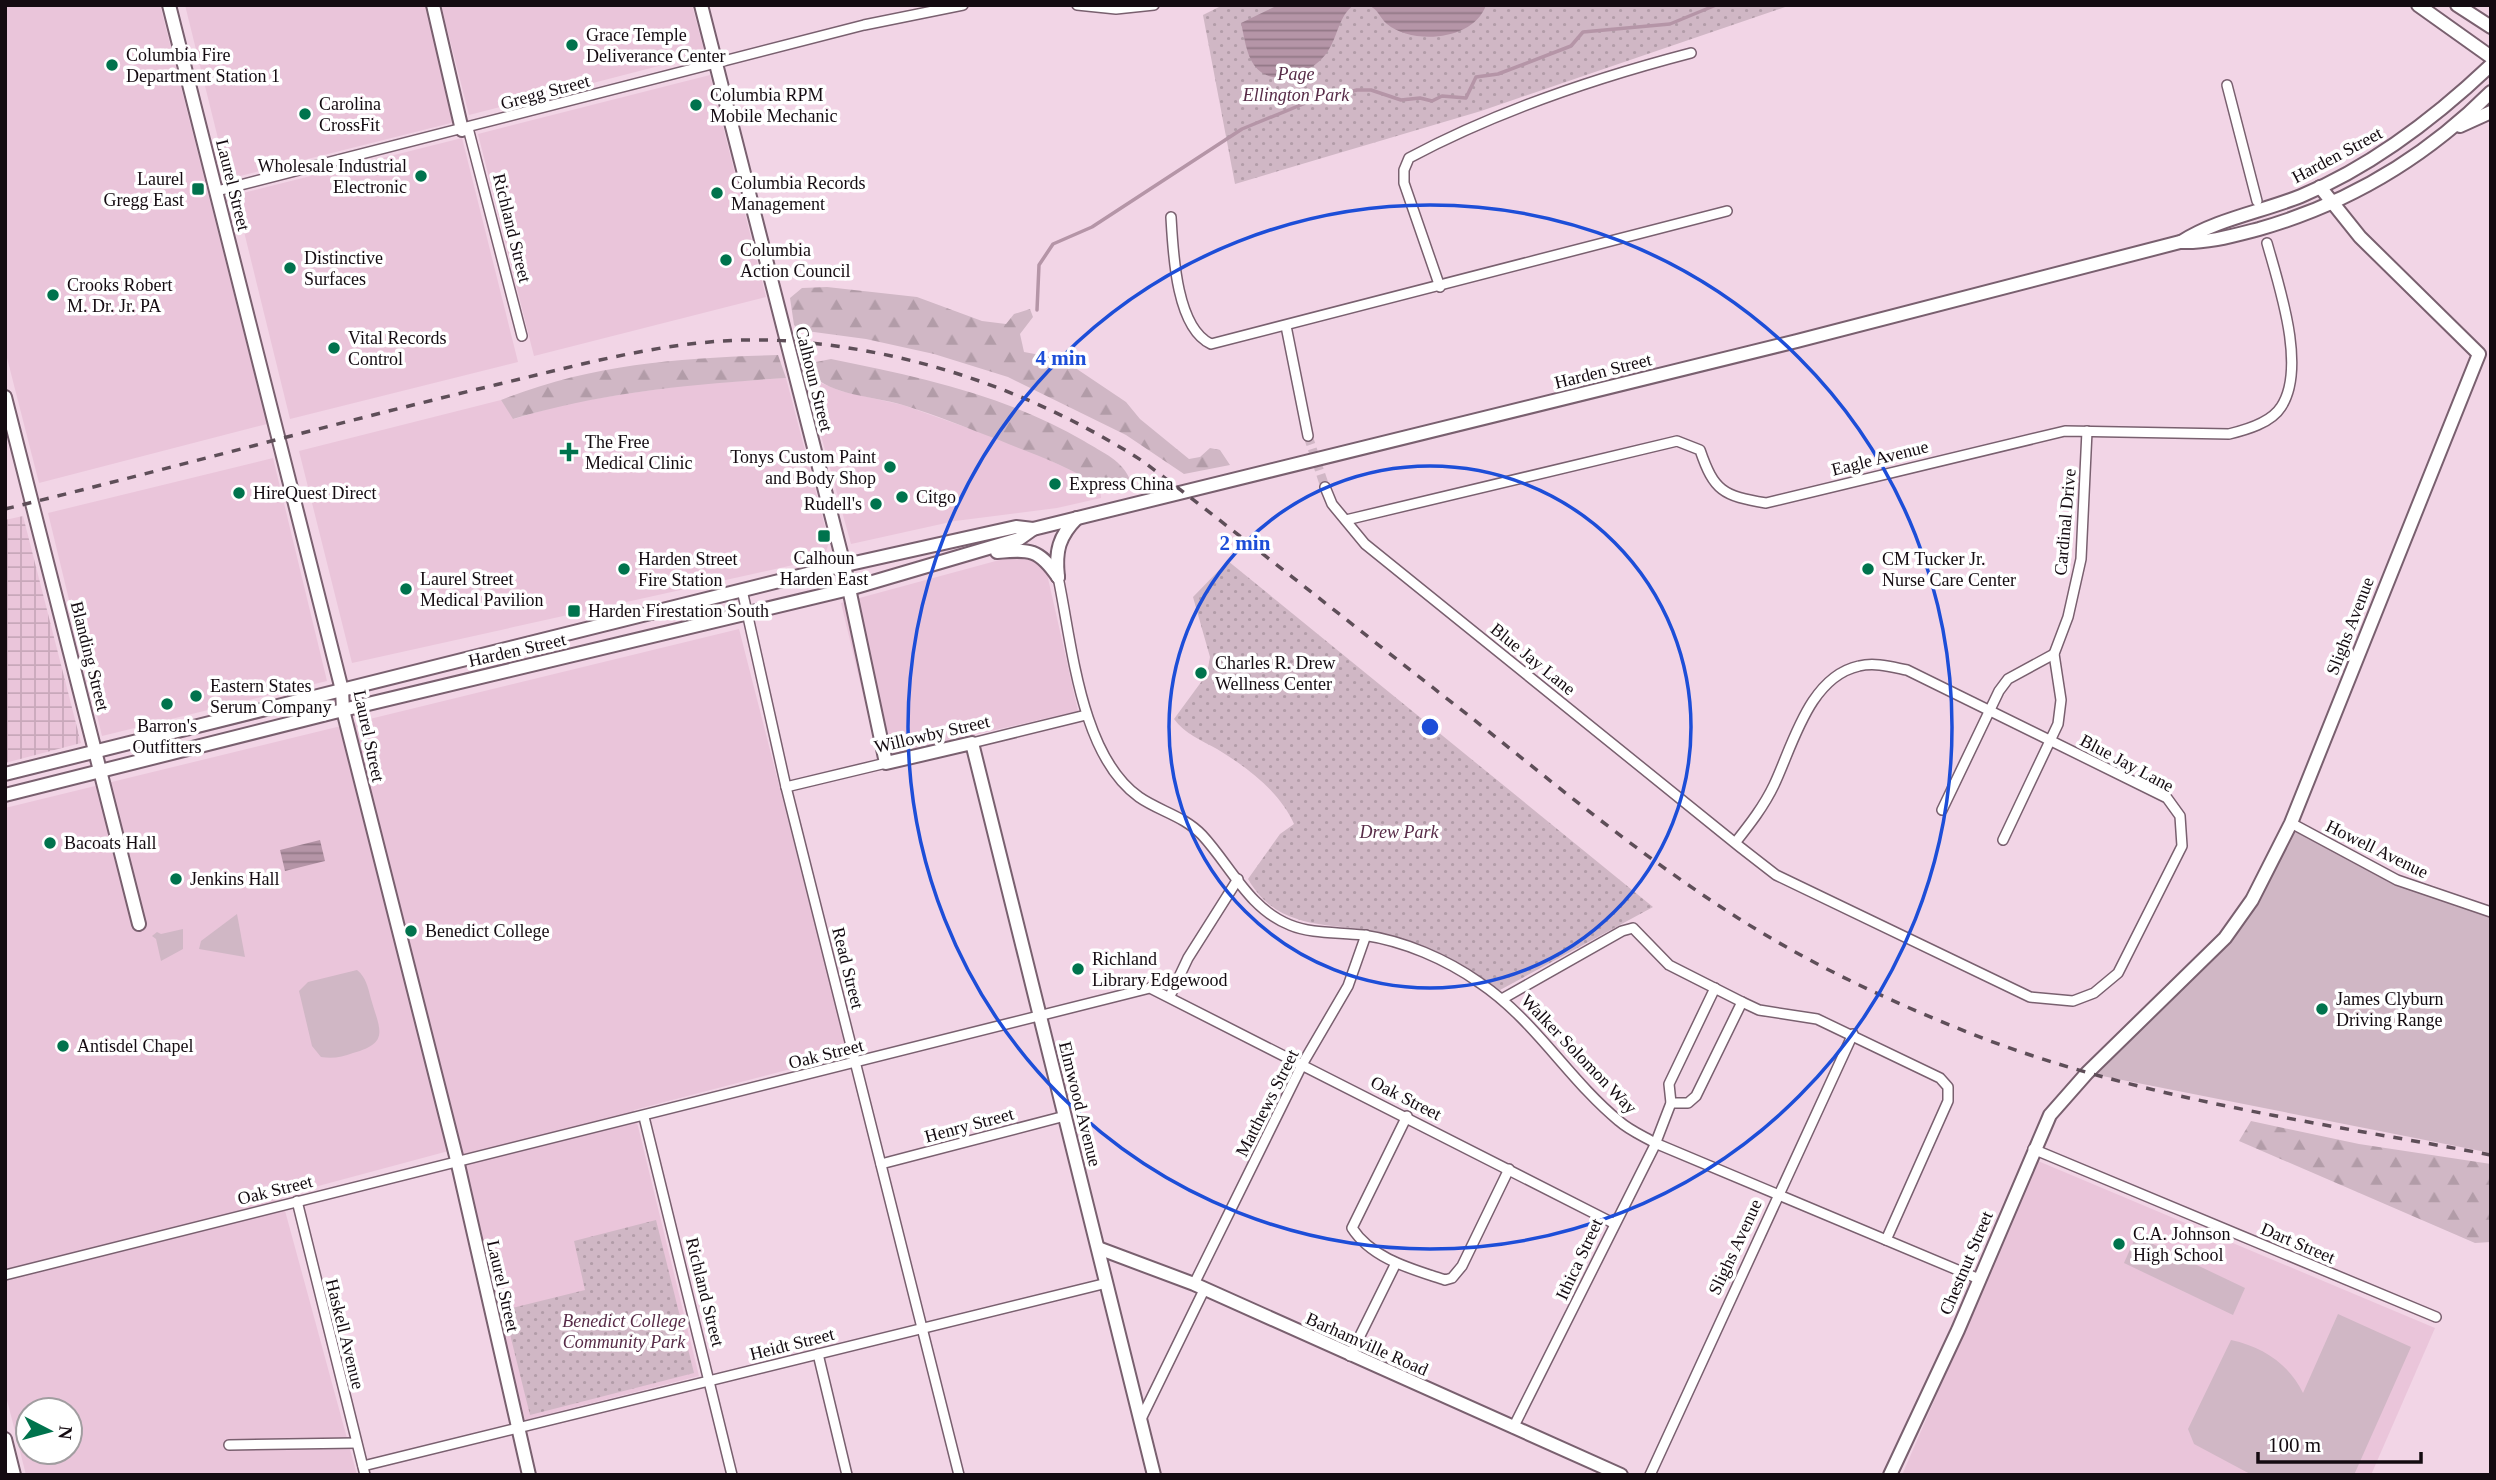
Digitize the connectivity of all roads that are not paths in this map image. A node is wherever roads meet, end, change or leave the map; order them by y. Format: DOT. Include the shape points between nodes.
graph roads {
  1 [pos="169,5"];
  2 [pos="433,5"];
  3 [pos="701,5"];
  4 [pos="962,5"];
  5 [pos="1077,5"];
  6 [pos="1154,5"];
  7 [pos="2418,5"];
  8 [pos="2457,5"];
  9 [pos="2491,27"];
  10 [pos="1691,53"];
  11 [pos="2491,57"];
  12 [pos="715,62"];
  13 [pos="2491,65"];
  14 [pos="2227,85"];
  15 [pos="2491,92"];
  16 [pos="2491,113"];
  17 [pos="465,129"];
  18 [pos="2447,132"];
  19 [pos="2320,187"];
  20 [pos="217,191"];
  21 [pos="2256,199"];
  22 [pos="2333,203"];
  23 [pos="1727,211"];
  24 [pos="1171,217"];
  25 [pos="2180,242"];
  26 [pos="2267,243"];
  27 [pos="1440,287"];
  28 [pos="1286,326"];
  29 [pos="522,335"];
  30 [pos="5,397"];
  31 [pos="2087,430"];
  32 [pos="1308,436"];
  33 [pos="1325,487"];
  34 [pos="1077,518"];
  35 [pos="1346,520"];
  36 [pos="1033,529"];
  37 [pos="969,554"];
  38 [pos="844,565"];
  39 [pos="1058,577"];
  40 [pos="849,589"];
  41 [pos="742,590"];
  42 [pos="747,614"];
  43 [pos="2054,654"];
  44 [pos="342,690"];
  45 [pos="342,709"];
  46 [pos="1990,710"];
  47 [pos="1086,715"];
  48 [pos="2051,740"];
  49 [pos="972,743"];
  50 [pos="96,751"];
  51 [pos="886,763"];
  52 [pos="100,770"];
  53 [pos="5,774"];
  54 [pos="786,787"];
  55 [pos="5,795"];
  56 [pos="1942,810"];
  57 [pos="2291,823"];
  58 [pos="2003,840"];
  59 [pos="1735,843"];
  60 [pos="1238,879"];
  61 [pos="2491,912"];
  62 [pos="139,924"];
  63 [pos="1366,935"];
  64 [pos="1715,988"];
  65 [pos="1170,996"];
  66 [pos="1502,999"];
  67 [pos="1742,1002"];
  68 [pos="1040,1015"];
  69 [pos="1853,1034"];
  70 [pos="856,1063"];
  71 [pos="1303,1063"];
  72 [pos="2087,1073"];
  73 [pos="1671,1103"];
  74 [pos="1065,1116"];
  75 [pos="1407,1116"];
  76 [pos="644,1117"];
  77 [pos="1655,1143"];
  78 [pos="2033,1149"];
  79 [pos="457,1160"];
  80 [pos="881,1164"];
  81 [pos="1509,1169"];
  82 [pos="1779,1193"];
  83 [pos="296,1201"];
  84 [pos="1613,1223"];
  85 [pos="1886,1240"];
  86 [pos="1098,1248"];
  87 [pos="1396,1263"];
  88 [pos="5,1275"];
  89 [pos="1979,1279"];
  90 [pos="1107,1283"];
  91 [pos="1199,1287"];
  92 [pos="2435,1317"];
  93 [pos="922,1327"];
  94 [pos="818,1354"];
  95 [pos="1350,1356"];
  96 [pos="709,1382"];
  97 [pos="1140,1419"];
  98 [pos="517,1428"];
  99 [pos="1513,1428"];
  100 [pos="5,1440"];
  101 [pos="356,1443"];
  102 [pos="229,1445"];
  103 [pos="364,1471"];
  104 [pos="14,1475"];
  105 [pos="529,1475"];
  106 [pos="732,1475"];
  107 [pos="847,1475"];
  108 [pos="959,1475"];
  109 [pos="1154,1475"];
  110 [pos="1621,1475"];
  111 [pos="1650,1475"];
  112 [pos="1890,1475"];
  1 -- 20 [label="street, Laurel Street"];
  2 -- 17 [label="street, Richland Street"];
  3 -- 12 [label="street, Calhoun Street"];
  4 -- 12 [label="street, Gregg Street"];
  5 -- 6 [label="street" via="1116,9"];
  7 -- 11 [label="street"];
  8 -- 9 [label="street"];
  10 -- 27 [label="street" via="1633,68 1485,122 1409,158 1404,183"];
  12 -- 17 [label="street, Gregg Street"];
  12 -- 38 [label="street, Calhoun Street"];
  13 -- 19 [label="street, Harden Street" via="2386,150"];
  14 -- 21 [label="street"];
  15 -- 18 [label="street, Harden Street"];
  16 -- 18 [label="street"];
  17 -- 20 [label="street, Gregg Street"];
  17 -- 29 [label="street, Richland Street"];
  18 -- 22 [label="street, Harden Street" via="2394,170"];
  19 -- 22 [label="street, Slighs Avenue"];
  19 -- 25 [label="street, Harden Street" via="2200,230"];
  20 -- 44 [label="street, Laurel Street"];
  22 -- 25 [label="street, Harden Street" via="2202,243"];
  22 -- 57 [label="street, Slighs Avenue" via="2405,284 2479,354"];
  23 -- 27 [label="street"];
  24 -- 28 [label="street" via="1186,318 1198,338 1211,344"];
  25 -- 34 [label="street, Harden Street"];
  26 -- 31 [label="street, Eagle Avenue" via="2292,356 2291,387 2280,410 2251,429 2229,434"];
  27 -- 28 [label="street"];
  28 -- 32 [label="street"];
  30 -- 50 [label="street, Blanding Street"];
  31 -- 35 [label="street, Eagle Avenue" via="2065,431 1766,503 1728,494 1711,481 1700,450 1677,441"];
  31 -- 43 [label="street, Cardinal Drive" via="2081,559"];
  33 -- 35 [label="street, Blue Jay Lane"];
  34 -- 36 [label="street, Harden Street"];
  34 -- 39 [label="street" via="1059,541"];
  35 -- 59 [label="street, Blue Jay Lane" via="1366,544"];
  36 -- 37 [label="street, Harden Street" via="1019,539"];
  36 -- 38 [label="street, Harden Street" via="1016,527"];
  37 -- 39 [label="street" via="1030,551 1044,558"];
  37 -- 40 [label="street, Harden Street"];
  38 -- 40 [label="street, Calhoun Street"];
  38 -- 41 [label="street, Harden Street"];
  39 -- 47 [label="street, Walker Solomon Way"];
  40 -- 42 [label="street, Harden Street"];
  40 -- 51 [label="street, Calhoun Street"];
  41 -- 42 [label="street, Read Street"];
  41 -- 44 [label="street, Harden Street"];
  42 -- 45 [label="street, Harden Street"];
  42 -- 54 [label="street, Read Street"];
  43 -- 46 [label="street" via="2007,680"];
  43 -- 48 [label="street, Cardinal Drive" via="2062,710"];
  44 -- 45 [label="street, Laurel Street"];
  44 -- 50 [label="street, Harden Street"];
  45 -- 52 [label="street, Harden Street"];
  45 -- 79 [label="street, Laurel Street"];
  46 -- 48 [label="street, Blue Jay Lane"];
  46 -- 56 [label="street"];
  46 -- 59 [label="street, Blue Jay Lane" via="1907,670 1858,666 1837,676 1800,723 1773,787"];
  47 -- 49 [label="street, Willowby Street"];
  47 -- 60 [label="street, Walker Solomon Way" via="1120,778 1139,797 1200,832"];
  48 -- 58 [label="street, Cardinal Drive"];
  48 -- 59 [label="street, Blue Jay Lane" via="2167,798 2180,816 2182,846 2118,973 2094,993 2073,1001 2030,996 1776,875"];
  49 -- 51 [label="street, Willowby Street"];
  49 -- 68 [label="street, Elmwood Avenue"];
  50 -- 52 [label="street, Blanding Street"];
  50 -- 53 [label="street, Harden Street"];
  51 -- 54 [label="street, Willowby Street"];
  52 -- 55 [label="street, Harden Street"];
  52 -- 62 [label="street, Blanding Street"];
  54 -- 70 [label="street, Read Street"];
  57 -- 61 [label="street, Howell Avenue" via="2397,880"];
  57 -- 72 [label="street, Slighs Avenue" via="2252,900 2225,938"];
  60 -- 63 [label="street, Walker Solomon Way" via="1253,900 1291,926"];
  60 -- 65 [label="street" via="1188,958"];
  63 -- 66 [label="street, Walker Solomon Way" via="1443,961"];
  63 -- 71 [label="street, Matthews Street" via="1348,986"];
  64 -- 66 [label="street" via="1669,965 1633,928"];
  64 -- 67 [label="street"];
  64 -- 73 [label="street, Ithica Street" via="1669,1084"];
  65 -- 68 [label="street, Oak Street" via="1140,989"];
  65 -- 71 [label="street, Oak Street"];
  66 -- 77 [label="street, Walker Solomon Way" via="1620,1123"];
  67 -- 69 [label="street" via="1759,1010 1816,1019"];
  67 -- 73 [label="street" via="1696,1096 1688,1103"];
  68 -- 70 [label="street, Oak Street"];
  68 -- 74 [label="street, Elmwood Avenue"];
  69 -- 82 [label="street, Slighs Avenue"];
  69 -- 85 [label="street" via="1940,1078 1948,1087 1948,1101"];
  70 -- 76 [label="street, Oak Street"];
  70 -- 80 [label="street, Read Street"];
  71 -- 75 [label="street, Oak Street"];
  71 -- 91 [label="street, Matthews Street"];
  72 -- 78 [label="street, Chestnut Street" via="2050,1115"];
  73 -- 77 [label="street, Ithica Street"];
  74 -- 80 [label="street, Henry Street"];
  74 -- 86 [label="street, Elmwood Avenue"];
  75 -- 81 [label="street, Oak Street"];
  75 -- 87 [label="street" via="1352,1228 1359,1240"];
  76 -- 79 [label="street, Oak Street"];
  76 -- 96 [label="street, Richland Street"];
  77 -- 82 [label="street, Walker Solomon Way"];
  77 -- 84 [label="street, Ithica Street"];
  78 -- 89 [label="street, Chestnut Street"];
  78 -- 92 [label="street, Dart Street"];
  79 -- 83 [label="street, Oak Street"];
  79 -- 98 [label="street, Laurel Street"];
  80 -- 93 [label="street, Read Street"];
  81 -- 84 [label="street, Oak Street"];
  81 -- 87 [label="street" via="1452,1278 1445,1280"];
  82 -- 85 [label="street, Walker Solomon Way"];
  82 -- 111 [label="street, Slighs Avenue"];
  83 -- 88 [label="street, Oak Street"];
  83 -- 101 [label="street, Haskell Avenue"];
  84 -- 99 [label="street, Ithica Street"];
  85 -- 89 [label="street, Walker Solomon Way"];
  86 -- 90 [label="street, Elmwood Avenue"];
  86 -- 91 [label="street, Barhamville Road"];
  87 -- 95 [label="street"];
  89 -- 112 [label="street, Chestnut Street"];
  90 -- 93 [label="street, Heidt Street"];
  90 -- 97 [label="street, Elmwood Avenue"];
  91 -- 95 [label="street, Barhamville Road"];
  91 -- 97 [label="street, Matthews Street"];
  93 -- 94 [label="street, Heidt Street"];
  93 -- 108 [label="street, Read Street"];
  94 -- 96 [label="street, Heidt Street"];
  94 -- 107 [label="street"];
  95 -- 99 [label="street, Barhamville Road"];
  96 -- 98 [label="street, Heidt Street"];
  96 -- 106 [label="street, Richland Street"];
  97 -- 109 [label="street, Elmwood Avenue"];
  98 -- 103 [label="street, Heidt Street"];
  98 -- 105 [label="street, Laurel Street"];
  99 -- 110 [label="street, Barhamville Road"];
  100 -- 104 [label="street"];
  101 -- 102 [label="street"];
  101 -- 103 [label="street, Haskell Avenue"];
}
